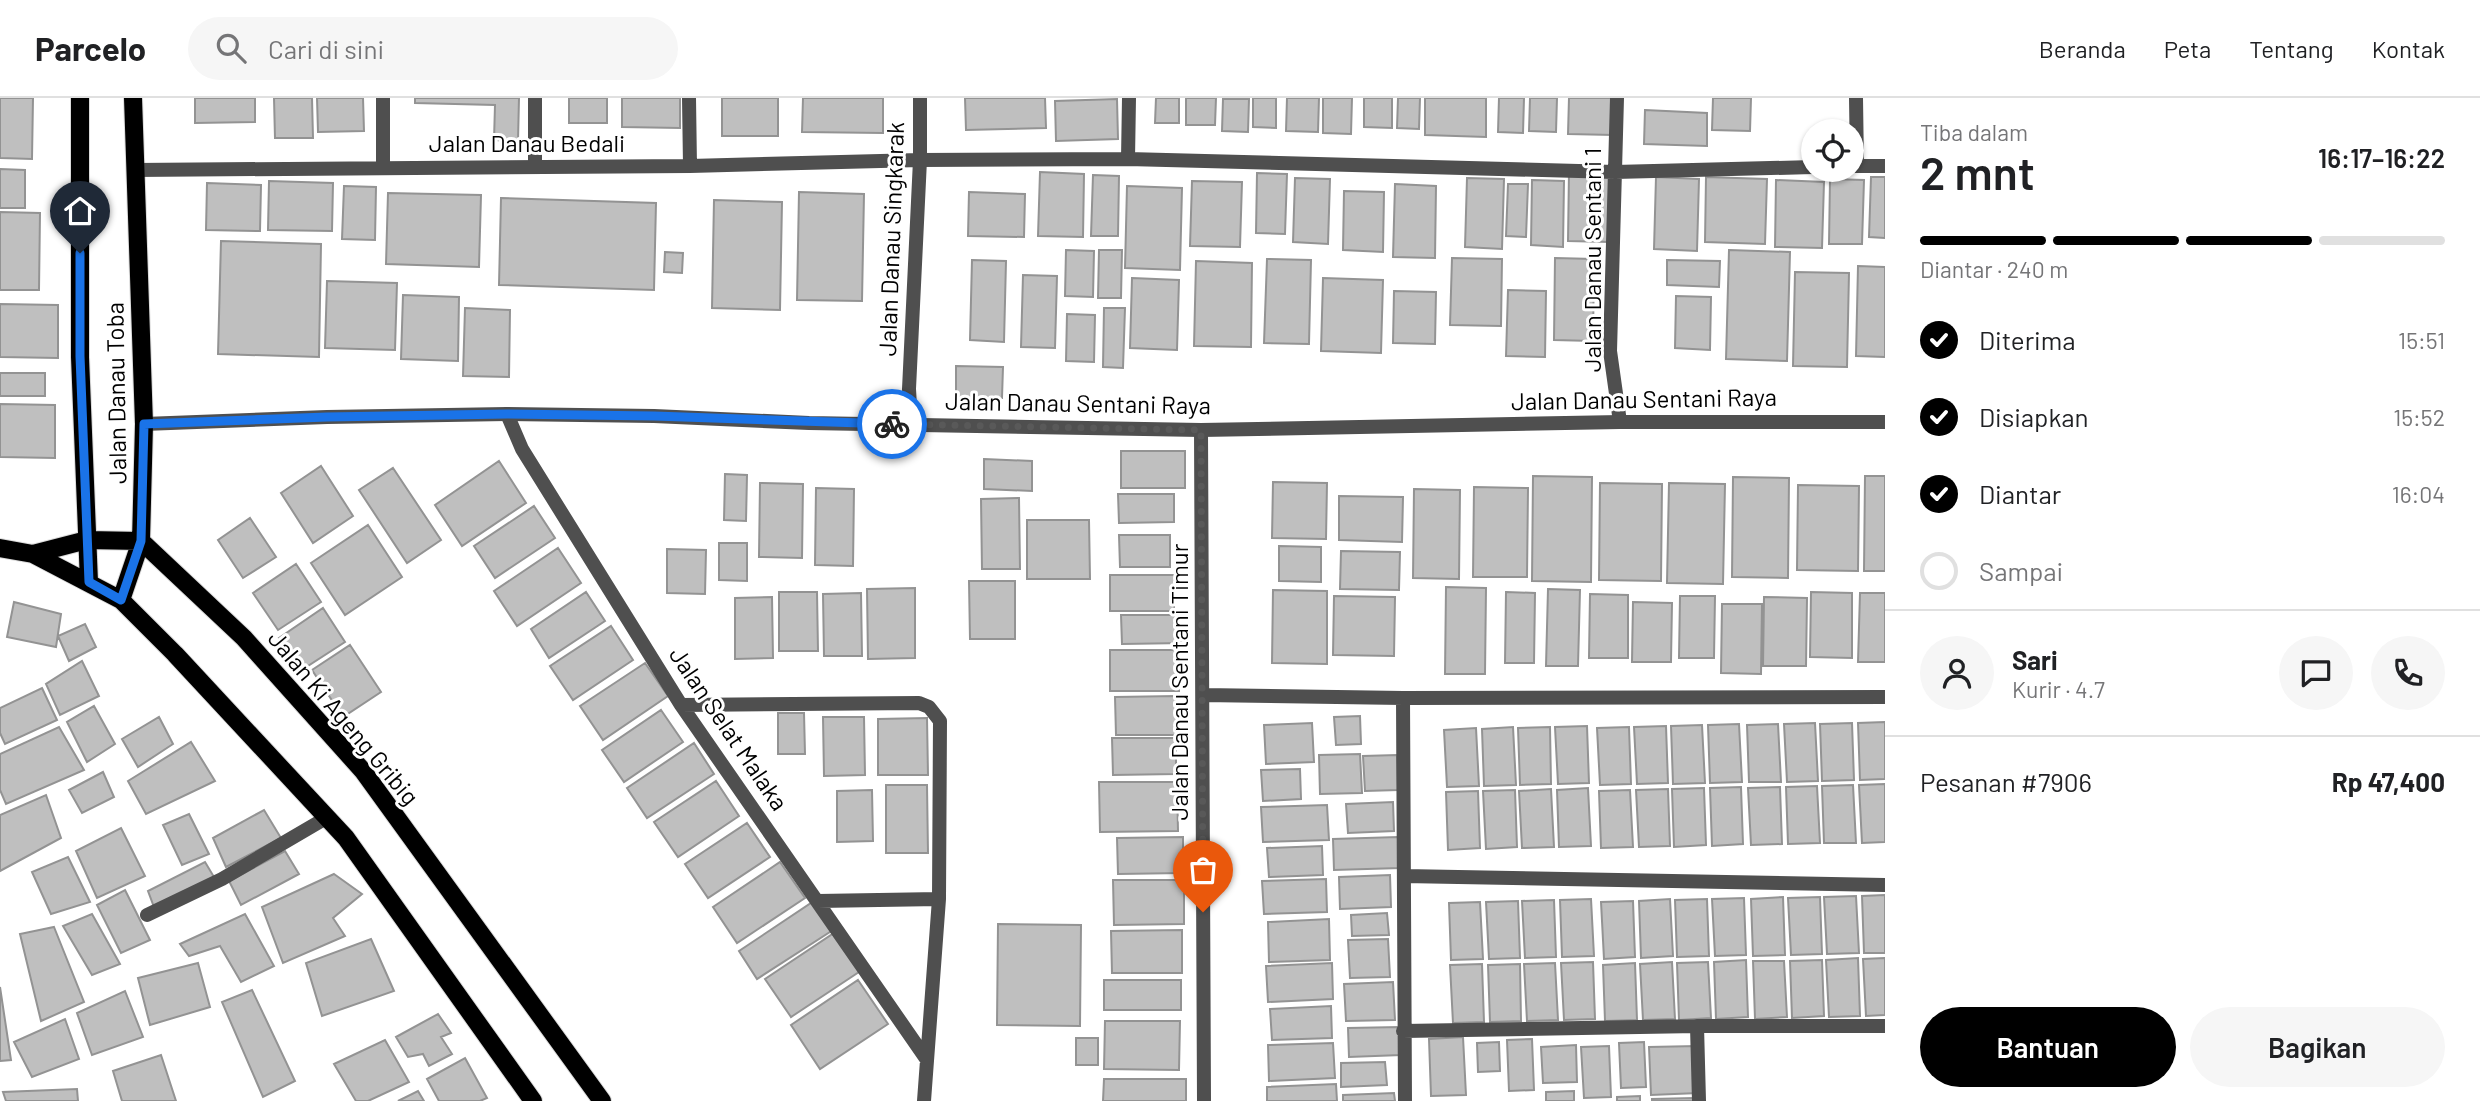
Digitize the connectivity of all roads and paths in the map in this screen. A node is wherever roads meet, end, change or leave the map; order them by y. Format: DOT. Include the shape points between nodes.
graph roads {
  1 [pos="80,98"];
  2 [pos="133,98"];
  3 [pos="383,98"];
  4 [pos="535,98"];
  5 [pos="689,98"];
  6 [pos="920,98"];
  7 [pos="1129,98"];
  8 [pos="1617,98"];
  9 [pos="1856,98"];
  10 [pos="1855,119"];
  11 [pos="1128,159"];
  12 [pos="920,160"];
  13 [pos="535,166"];
  14 [pos="690,166"];
  15 [pos="1864,166"];
  16 [pos="1885,166"];
  17 [pos="383,167"];
  18 [pos="1801,167"];
  19 [pos="134,170"];
  20 [pos="1615,172"];
  21 [pos="507,414"];
  22 [pos="1620,422"];
  23 [pos="1885,422"];
  24 [pos="144,424"];
  25 [pos="911,424"];
  26 [pos="1201,430"];
  27 [pos="87,540"];
  28 [pos="141,541"];
  29 [pos="0,548"];
  30 [pos="33,554"];
  31 [pos="89,582"];
  32 [pos="121,600"];
  33 [pos="1203,695"];
  34 [pos="1885,697"];
  35 [pos="1403,698"];
  36 [pos="681,705"];
  37 [pos="326,818"];
  38 [pos="1404,876"];
  39 [pos="1885,885"];
  40 [pos="939,900"];
  41 [pos="818,901"];
  42 [pos="147,915"];
  43 [pos="1697,1026"];
  44 [pos="1885,1027"];
  45 [pos="1403,1031"];
  46 [pos="927,1060"];
  47 [pos="533,1101"];
  48 [pos="602,1101"];
  49 [pos="924,1101"];
  50 [pos="1204,1101"];
  51 [pos="1405,1101"];
  52 [pos="1699,1101"];
  1 -- 27 [label="main road, Jalan Danau Toba" via="80,356"];
  2 -- 19 [label="main road, Jalan Danau Toba"];
  3 -- 17 [label="street"];
  4 -- 13 [label="street"];
  5 -- 14 [label="street"];
  6 -- 12 [label="street, Jalan Danau Singkarak"];
  7 -- 11 [label="street"];
  8 -- 20 [label="street, Jalan Danau Sentani 1"];
  9 -- 10 [label="street"];
  11 -- 12 [label="street, Jalan Danau Bedali"];
  11 -- 20 [label="street, Jalan Danau Bedali"];
  12 -- 14 [label="street, Jalan Danau Bedali"];
  12 -- 25 [label="street, Jalan Danau Singkarak"];
  13 -- 14 [label="street, Jalan Danau Bedali"];
  13 -- 17 [label="street, Jalan Danau Bedali"];
  15 -- 16 [label="street"];
  17 -- 19 [label="street, Jalan Danau Bedali"];
  18 -- 20 [label="street, Jalan Danau Bedali"];
  19 -- 24 [label="main road, Jalan Danau Toba"];
  20 -- 22 [label="street, Jalan Danau Sentani 1" via="1610,352"];
  21 -- 24 [label="street, Jalan Danau Sentani Raya"];
  21 -- 25 [label="street, Jalan Danau Sentani Raya"];
  21 -- 36 [label="street, Jalan Selat Malaka" via="522,449"];
  22 -- 23 [label="street, Jalan Danau Sentani Raya"];
  22 -- 26 [label="street, Jalan Danau Sentani Raya"];
  24 -- 28 [label="main road, Jalan Danau Toba"];
  25 -- 26 [label="street, Jalan Danau Sentani Raya"];
  26 -- 33 [label="street, Jalan Danau Sentani Timur"];
  27 -- 28 [label="main road"];
  27 -- 30 [label="main road"];
  27 -- 31 [label="main road, Jalan Danau Toba"];
  28 -- 32 [label="main road, Jalan Danau Toba"];
  28 -- 48 [label="main road, Jalan Ki Ageng Gribig" via="244,638 363,771"];
  29 -- 30 [label="main road"];
  30 -- 31 [label="main road"];
  31 -- 32 [label="main road"];
  32 -- 37 [label="main road"];
  33 -- 35 [label="street"];
  33 -- 50 [label="street, Jalan Danau Sentani Timur"];
  34 -- 35 [label="street"];
  35 -- 38 [label="street"];
  36 -- 40 [label="street" via="919,703 929,707 940,721"];
  36 -- 41 [label="street, Jalan Selat Malaka"];
  37 -- 42 [label="street"];
  37 -- 47 [label="main road" via="346,838"];
  38 -- 39 [label="street"];
  38 -- 45 [label="street"];
  40 -- 41 [label="street"];
  40 -- 46 [label="street"];
  41 -- 46 [label="street, Jalan Selat Malaka"];
  43 -- 44 [label="street"];
  43 -- 45 [label="street"];
  43 -- 52 [label="street"];
  45 -- 51 [label="street"];
  46 -- 49 [label="street"];
}
